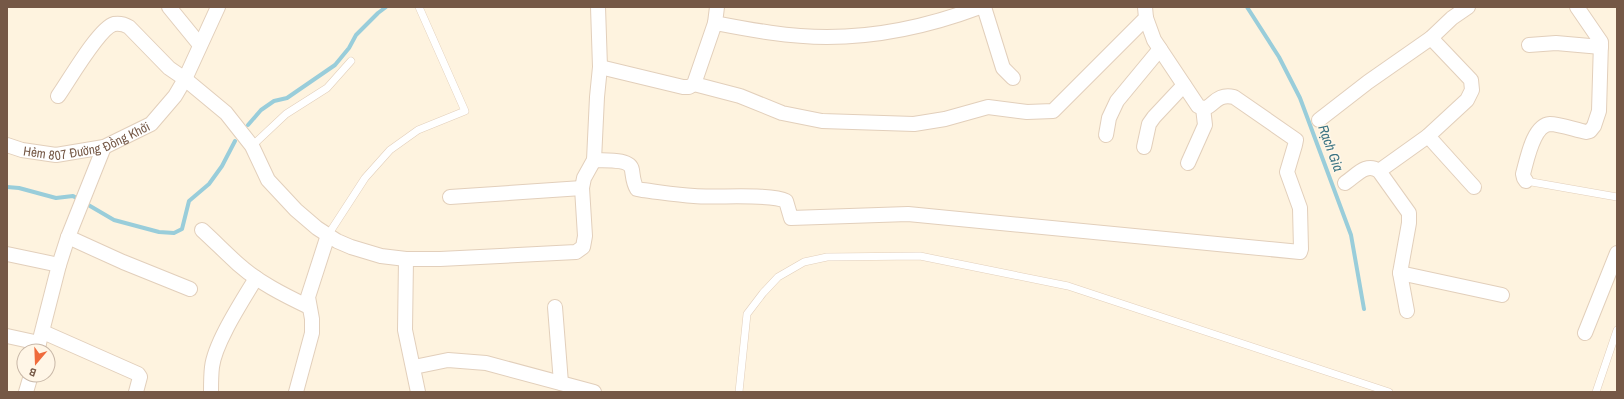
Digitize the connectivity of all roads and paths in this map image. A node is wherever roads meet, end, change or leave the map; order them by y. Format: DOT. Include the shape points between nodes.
graph roads {
  1 [pos="169,7"];
  2 [pos="218,7"];
  3 [pos="419,7"];
  4 [pos="598,7"];
  5 [pos="717,7"];
  6 [pos="980,7"];
  7 [pos="984,7"];
  8 [pos="1468,7"];
  9 [pos="1577,7"];
  10 [pos="961,10"];
  11 [pos="1145,13"];
  12 [pos="714,23"];
  13 [pos="1431,38"];
  14 [pos="1529,45"];
  15 [pos="200,46"];
  16 [pos="1601,47"];
  17 [pos="1160,49"];
  18 [pos="351,61"];
  19 [pos="600,67"];
  20 [pos="1013,78"];
  21 [pos="185,79"];
  22 [pos="694,84"];
  23 [pos="1184,85"];
  24 [pos="58,96"];
  25 [pos="1203,108"];
  26 [pos="1319,120"];
  27 [pos="1106,135"];
  28 [pos="1428,136"];
  29 [pos="7,145"];
  30 [pos="252,146"];
  31 [pos="104,147"];
  32 [pos="1144,147"];
  33 [pos="594,160"];
  34 [pos="1188,163"];
  35 [pos="1379,171"];
  36 [pos="1526,181"];
  37 [pos="1346,183"];
  38 [pos="1474,187"];
  39 [pos="582,188"];
  40 [pos="450,197"];
  41 [pos="1617,197"];
  42 [pos="202,230"];
  43 [pos="328,235"];
  44 [pos="68,237"];
  45 [pos="1617,253"];
  46 [pos="7,254"];
  47 [pos="406,259"];
  48 [pos="59,265"];
  49 [pos="1400,273"];
  50 [pos="256,278"];
  51 [pos="190,288"];
  52 [pos="1502,295"];
  53 [pos="309,307"];
  54 [pos="555,307"];
  55 [pos="1407,311"];
  56 [pos="1617,330"];
  57 [pos="1585,333"];
  58 [pos="7,336"];
  59 [pos="40,342"];
  60 [pos="414,367"];
  61 [pos="560,383"];
  62 [pos="136,392"];
  63 [pos="211,392"];
  64 [pos="296,392"];
  65 [pos="418,392"];
  66 [pos="594,392"];
  67 [pos="740,392"];
  68 [pos="1389,392"];
  69 [pos="1596,392"];
  1 -- 15 [label="street"];
  2 -- 15 [label="street, Hẻm 807 Đường Đồng Khởi"];
  3 -- 43 [label="lane" via="465,111 418,130 390,150 365,178"];
  4 -- 19 [label="street"];
  5 -- 12 [label="street"];
  6 -- 10 [label="street"];
  7 -- 20 [label="street" via="1003,68"];
  8 -- 13 [label="street"];
  9 -- 16 [label="street" via="1602,42"];
  10 -- 12 [label="street" via="892,32 827,37 765,32"];
  11 -- 17 [label="street" via="1154,40"];
  11 -- 22 [label="street" via="1053,111 1027,112 988,107 945,119 914,124 822,121 782,113 740,96"];
  12 -- 22 [label="street"];
  13 -- 26 [label="street"];
  13 -- 28 [label="street" via="1471,80 1472,90 1467,100"];
  14 -- 16 [label="street" via="1556,43"];
  15 -- 21 [label="street, Hẻm 807 Đường Đồng Khởi"];
  16 -- 36 [label="street" via="1599,111 1594,126 1586,132 1550,124 1541,128 1534,138 1523,174"];
  17 -- 23 [label="street"];
  17 -- 27 [label="street" via="1117,101 1109,118"];
  18 -- 30 [label="lane" via="327,88 286,114"];
  19 -- 22 [label="street" via="683,87"];
  19 -- 33 [label="street"];
  21 -- 24 [label="street" via="169,68 129,27 122,23 113,24 103,31"];
  21 -- 30 [label="street" via="226,113"];
  21 -- 31 [label="street, Hẻm 807 Đường Đồng Khởi" via="175,96 151,124"];
  23 -- 25 [label="street" via="1198,106"];
  23 -- 32 [label="street" via="1154,116 1149,124"];
  25 -- 33 [label="street" via="1208,108 1219,97 1234,97 1296,140 1287,172 1300,208 1300,252 908,214 792,218 786,201 769,197 693,196 637,189 630,164"];
  25 -- 34 [label="street" via="1205,125"];
  28 -- 35 [label="street"];
  28 -- 38 [label="street"];
  29 -- 31 [label="street, Hẻm 807 Đường Đồng Khởi" via="56,155"];
  30 -- 43 [label="street" via="268,180 296,210"];
  31 -- 44 [label="street"];
  33 -- 39 [label="street" via="584,178"];
  35 -- 37 [label="street" via="1367,167"];
  35 -- 49 [label="street" via="1409,213"];
  36 -- 41 [label="lane"];
  39 -- 40 [label="street"];
  39 -- 47 [label="street" via="585,236 583,247 576,252"];
  42 -- 50 [label="street"];
  43 -- 47 [label="street" via="357,249 381,256"];
  43 -- 53 [label="street" via="310,287"];
  44 -- 48 [label="street"];
  44 -- 51 [label="street"];
  45 -- 57 [label="street"];
  46 -- 48 [label="street"];
  47 -- 60 [label="street" via="405,330"];
  48 -- 59 [label="street"];
  49 -- 52 [label="street"];
  49 -- 55 [label="street"];
  50 -- 53 [label="street"];
  50 -- 63 [label="street" via="215,353"];
  53 -- 64 [label="street" via="312,333"];
  54 -- 61 [label="street"];
  56 -- 69 [label="lane"];
  58 -- 59 [label="street"];
  59 -- 62 [label="street" via="138,374 140,378"];
  60 -- 61 [label="street" via="448,360 472,361"];
  60 -- 65 [label="street"];
  61 -- 66 [label="street"];
  67 -- 68 [label="lane" via="747,314 778,277 804,262 827,257 920,256 1068,286"];
}
